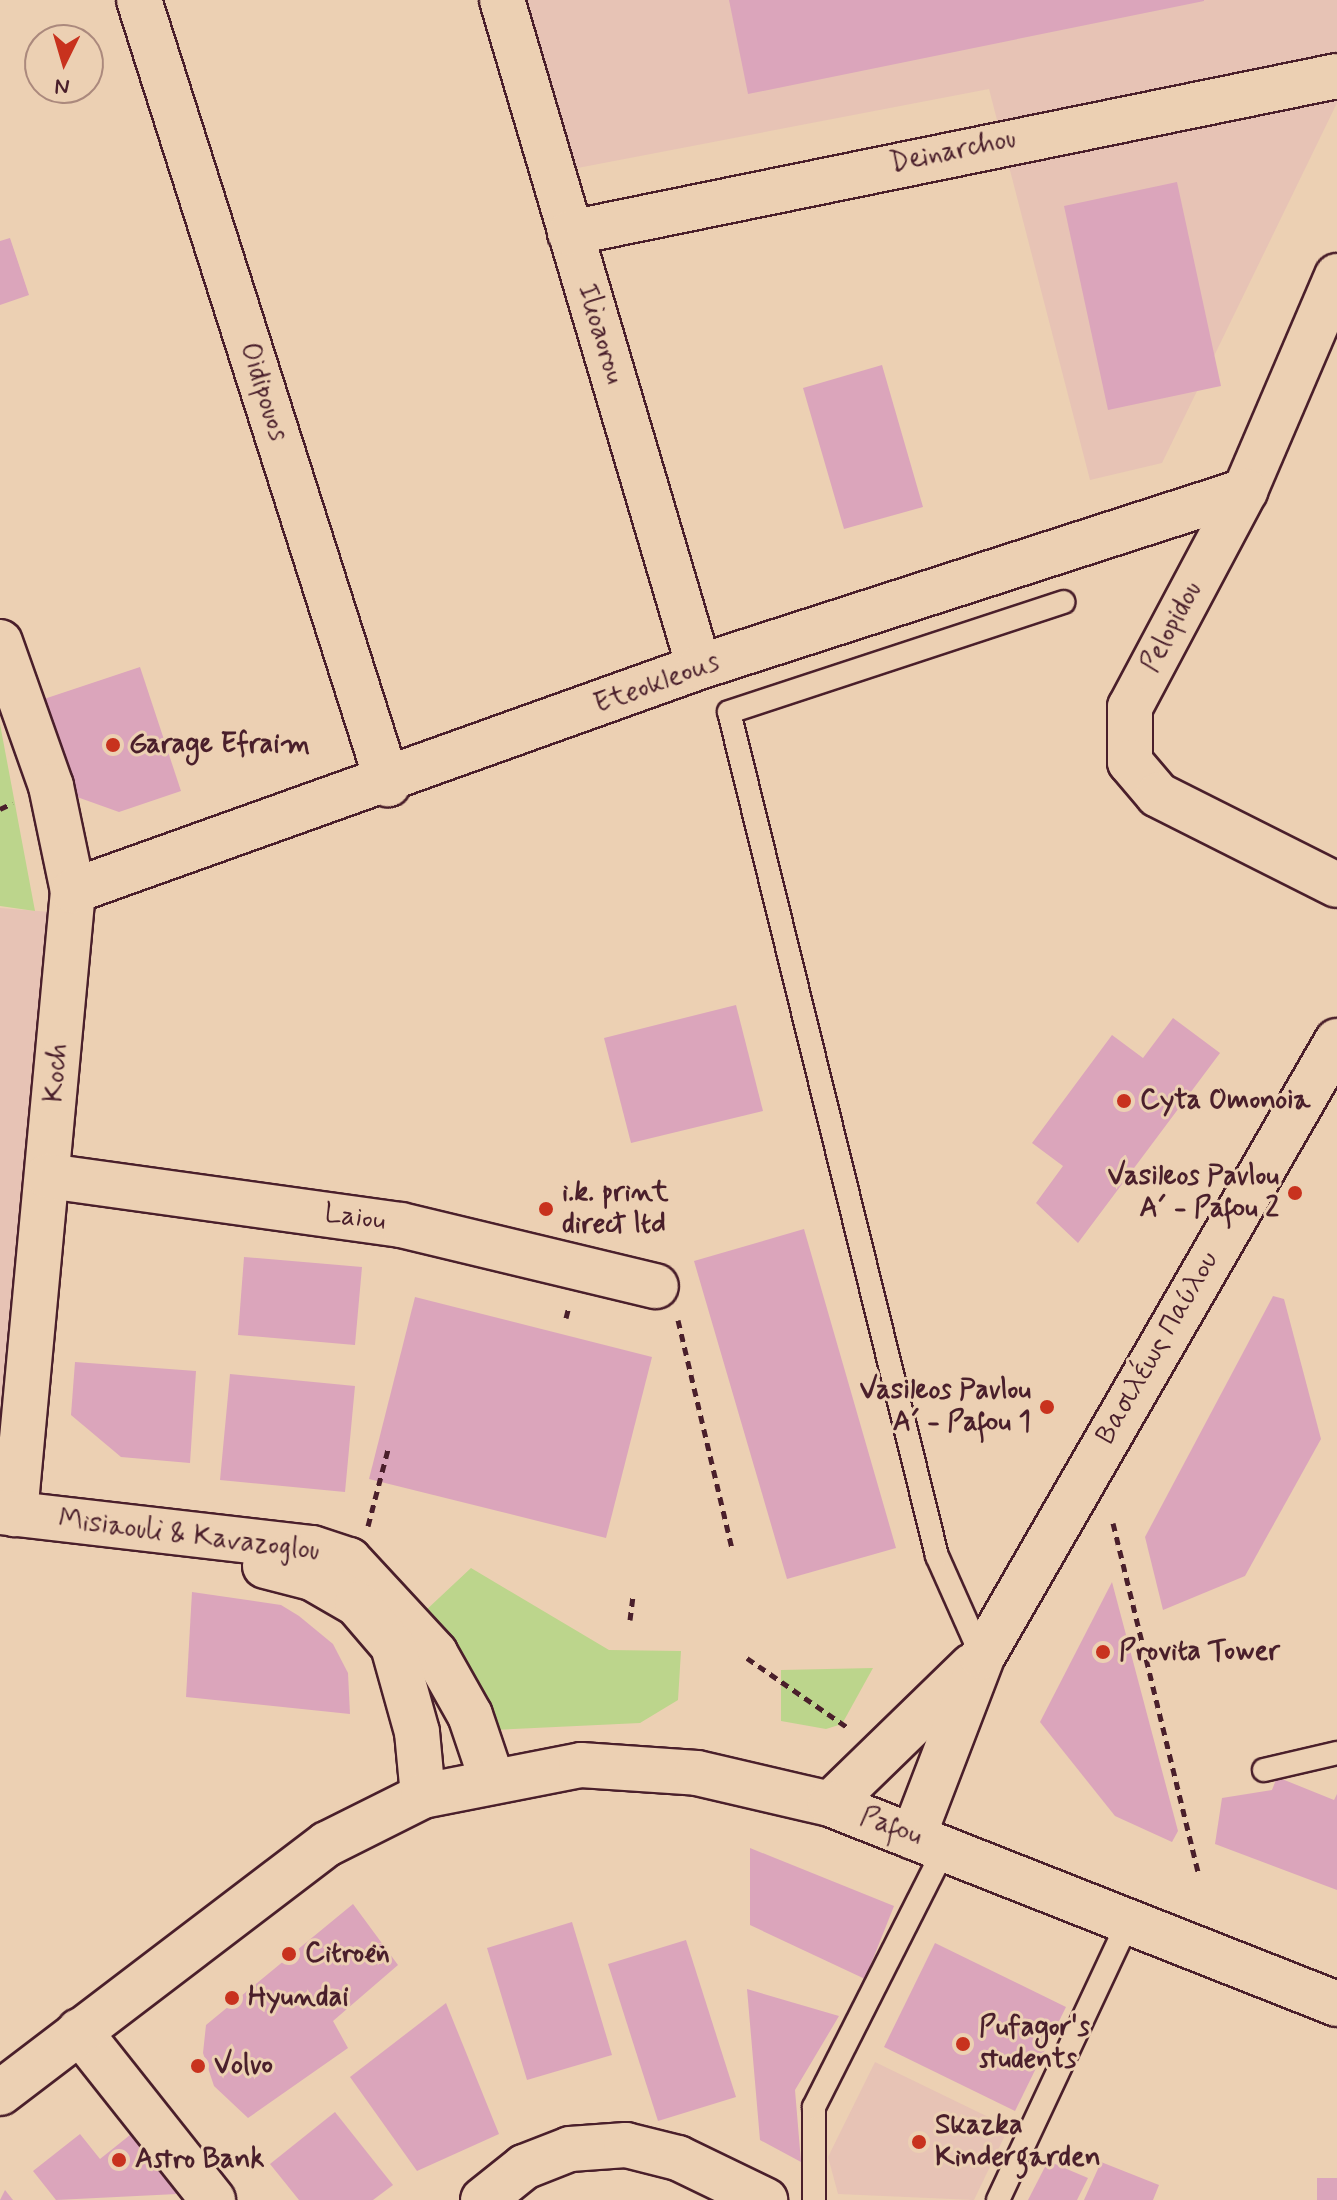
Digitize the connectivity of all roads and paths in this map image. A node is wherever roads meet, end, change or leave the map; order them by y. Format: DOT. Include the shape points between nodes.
graph roads {
  1 [pos="139,0"];
  2 [pos="502,0"];
  3 [pos="1337,76"];
  4 [pos="570,233"];
  5 [pos="1337,276"];
  6 [pos="1245,491"];
  7 [pos="1063,602"];
  8 [pos="1,652"];
  9 [pos="699,667"];
  10 [pos="388,784"];
  11 [pos="1337,885"];
  12 [pos="73,891"];
  13 [pos="1337,1041"];
  14 [pos="48,1176"];
  15 [pos="656,1286"];
  16 [pos="388,1449"];
  17 [pos="5,1522"];
  18 [pos="1113,1523"];
  19 [pos="366,1534"];
  20 [pos="732,1548"];
  21 [pos="633,1596"];
  22 [pos="630,1620"];
  23 [pos="982,1657"];
  24 [pos="747,1658"];
  25 [pos="847,1727"];
  26 [pos="1337,1753"];
  27 [pos="1264,1770"];
  28 [pos="492,1780"];
  29 [pos="423,1796"];
  30 [pos="830,1804"];
  31 [pos="929,1841"];
  32 [pos="1199,1875"];
  33 [pos="1129,1920"];
  34 [pos="1337,2004"];
  35 [pos="79,2031"];
  36 [pos="0,2093"];
  37 [pos="213,2200"];
  38 [pos="483,2200"];
  39 [pos="765,2200"];
  40 [pos="814,2200"];
  41 [pos="998,2200"];
  1 -- 10 [label="street, Oidipouos"];
  2 -- 4 [label="street, Ilioaorou"];
  3 -- 4 [label="street, Deinarchou"];
  4 -- 9 [label="street, Ilioaorou"];
  5 -- 6 [label="street, Pelopidou"];
  6 -- 9 [label="street, Eteokleous"];
  6 -- 11 [label="street, Pelopidou" via="1130,707 1130,762 1158,795"];
  7 -- 23 [label="lane" via="729,712 937,1556"];
  8 -- 12 [label="street, Koch" via="51,786"];
  9 -- 10 [label="street, Eteokleous"];
  10 -- 12 [label="street, Eteokleous"];
  12 -- 14 [label="street, Koch"];
  13 -- 23 [label="street, Βασιλέως Παύλου"];
  14 -- 15 [label="street, Laiou" via="401,1225"];
  14 -- 17 [label="street, Koch"];
  15 -- 20 [label="path" via="677,1313"];
  16 -- 19 [label="path"];
  17 -- 28 [label="street, Misiaouli & Kavazoglou" via="312,1548 349,1560 435,1653 470,1715"];
  17 -- 29 [label="street, Misiaouli & Kavazoglou" via="256,1564 312,1578 357,1604 393,1646 417,1732"];
  18 -- 32 [label="path"];
  21 -- 22 [label="path"];
  23 -- 30 [label="street, Βασιλέως Παύλου"];
  23 -- 31 [label="street, Βασιλέως Παύλου"];
  24 -- 25 [label="path"];
  26 -- 27 [label="lane"];
  28 -- 29 [label="street, Pafou"];
  28 -- 30 [label="street, Pafou" via="596,1766 697,1773"];
  29 -- 35 [label="street, Pafou" via="327,1844"];
  30 -- 31 [label="street, Pafou"];
  31 -- 33 [label="street, Pafou"];
  31 -- 40 [label="lane" via="814,2107"];
  33 -- 34 [label="street, Pafou"];
  33 -- 41 [label="lane"];
  35 -- 36 [label="street, Pafou"];
  35 -- 37 [label="street"];
  38 -- 39 [label="street" via="524,2167 570,2149 626,2145 678,2158"];
}
